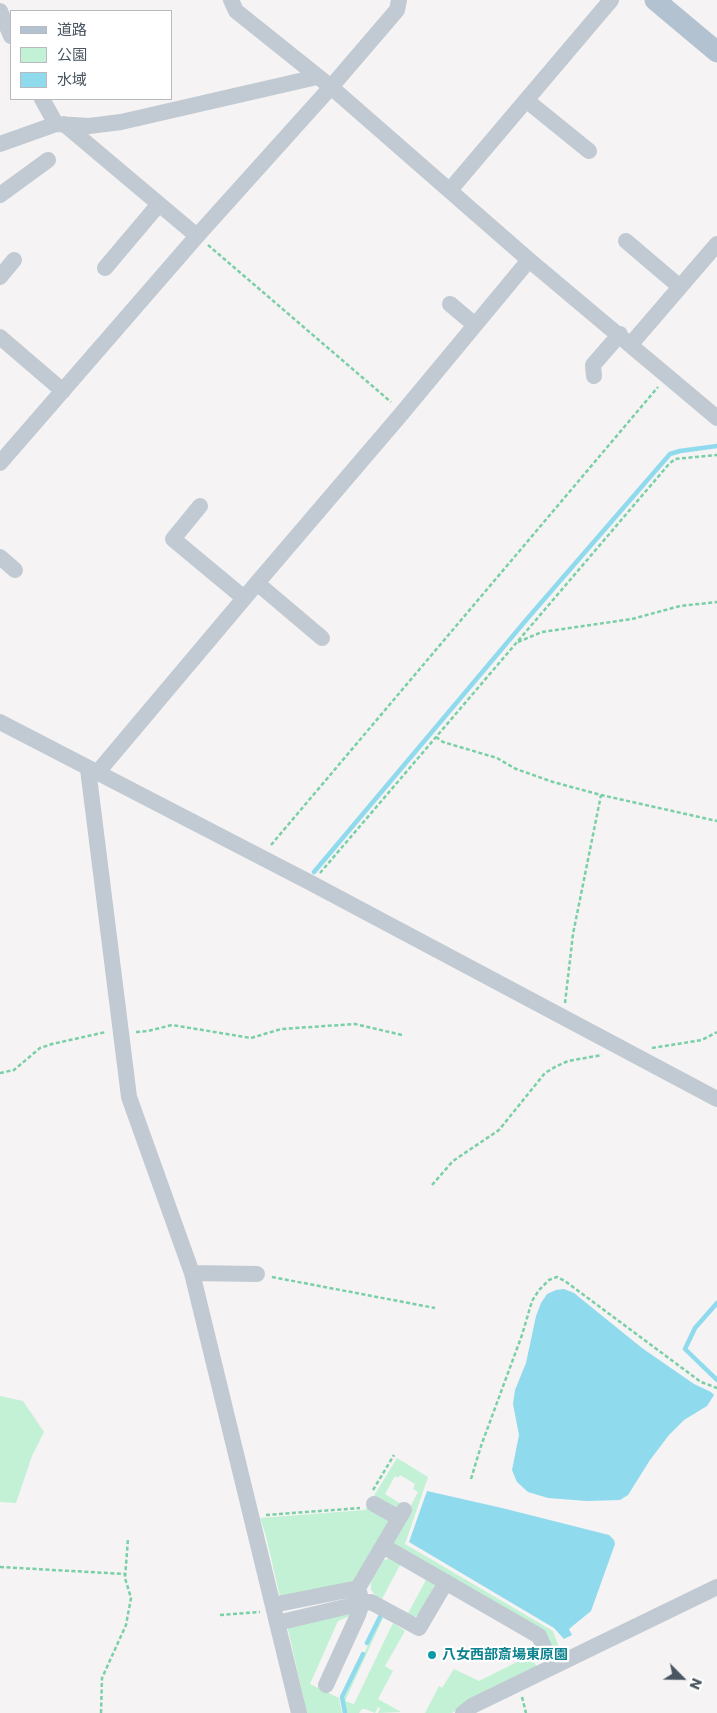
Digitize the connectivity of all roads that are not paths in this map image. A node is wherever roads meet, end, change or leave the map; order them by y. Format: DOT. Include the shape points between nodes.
graph roads {
  1 [pos="231,0"];
  2 [pos="399,0"];
  3 [pos="611,0"];
  4 [pos="655,0"];
  5 [pos="0,11"];
  6 [pos="10,34"];
  7 [pos="717,52"];
  8 [pos="317,77"];
  9 [pos="331,87"];
  10 [pos="43,100"];
  11 [pos="526,100"];
  12 [pos="60,124"];
  13 [pos="0,144"];
  14 [pos="589,151"];
  15 [pos="48,160"];
  16 [pos="450,190"];
  17 [pos="0,195"];
  18 [pos="159,204"];
  19 [pos="197,236"];
  20 [pos="626,241"];
  21 [pos="717,244"];
  22 [pos="14,260"];
  23 [pos="529,260"];
  24 [pos="105,268"];
  25 [pos="0,276"];
  26 [pos="680,287"];
  27 [pos="450,304"];
  28 [pos="475,325"];
  29 [pos="0,337"];
  30 [pos="625,339"];
  31 [pos="594,376"];
  32 [pos="63,391"];
  33 [pos="717,418"];
  34 [pos="1,460"];
  35 [pos="200,506"];
  36 [pos="0,557"];
  37 [pos="15,570"];
  38 [pos="257,583"];
  39 [pos="244,598"];
  40 [pos="322,638"];
  41 [pos="0,722"];
  42 [pos="92,771"];
  43 [pos="717,1099"];
  44 [pos="192,1273"];
  45 [pos="257,1274"];
  46 [pos="369,1502"];
  47 [pos="383,1546"];
  48 [pos="446,1582"];
  49 [pos="717,1588"];
  50 [pos="360,1596"];
  51 [pos="275,1613"];
  52 [pos="546,1652"];
  53 [pos="326,1685"];
  54 [pos="299,1713"];
  55 [pos="463,1713"];
  1 -- 8 [label="street" via="236,11"];
  2 -- 9 [label="street" via="397,10"];
  3 -- 11 [label="street"];
  4 -- 7 [label="main road"];
  5 -- 6 [label="street"];
  8 -- 9 [label="street"];
  8 -- 12 [label="street" via="121,122 90,126"];
  9 -- 16 [label="street"];
  9 -- 19 [label="street"];
  10 -- 12 [label="street"];
  11 -- 14 [label="street"];
  11 -- 16 [label="street"];
  12 -- 13 [label="street"];
  12 -- 18 [label="street"];
  15 -- 17 [label="street"];
  16 -- 23 [label="street"];
  18 -- 19 [label="street"];
  18 -- 24 [label="street"];
  19 -- 32 [label="street"];
  20 -- 26 [label="street"];
  21 -- 26 [label="street"];
  22 -- 25 [label="street"];
  23 -- 28 [label="street"];
  23 -- 30 [label="street"];
  26 -- 30 [label="street"];
  27 -- 28 [label="street"];
  28 -- 38 [label="street"];
  29 -- 32 [label="street"];
  30 -- 31 [label="street" via="593,365"];
  30 -- 33 [label="street"];
  32 -- 34 [label="street"];
  35 -- 39 [label="street" via="173,538"];
  36 -- 37 [label="street"];
  38 -- 39 [label="street"];
  38 -- 40 [label="street"];
  39 -- 42 [label="street"];
  41 -- 42 [label="street"];
  42 -- 43 [label="street" via="311,883"];
  42 -- 44 [label="street" via="129,1097"];
  44 -- 45 [label="street"];
  44 -- 51 [label="street"];
  46 -- 47 [label="street" via="402,1514"];
  47 -- 48 [label="street"];
  47 -- 50 [label="street"];
  48 -- 50 [label="street" via="419,1628"];
  48 -- 52 [label="street" via="540,1636"];
  49 -- 55 [label="street"];
  50 -- 51 [label="street"];
  50 -- 53 [label="street" via="358,1615"];
  51 -- 54 [label="street"];
}
